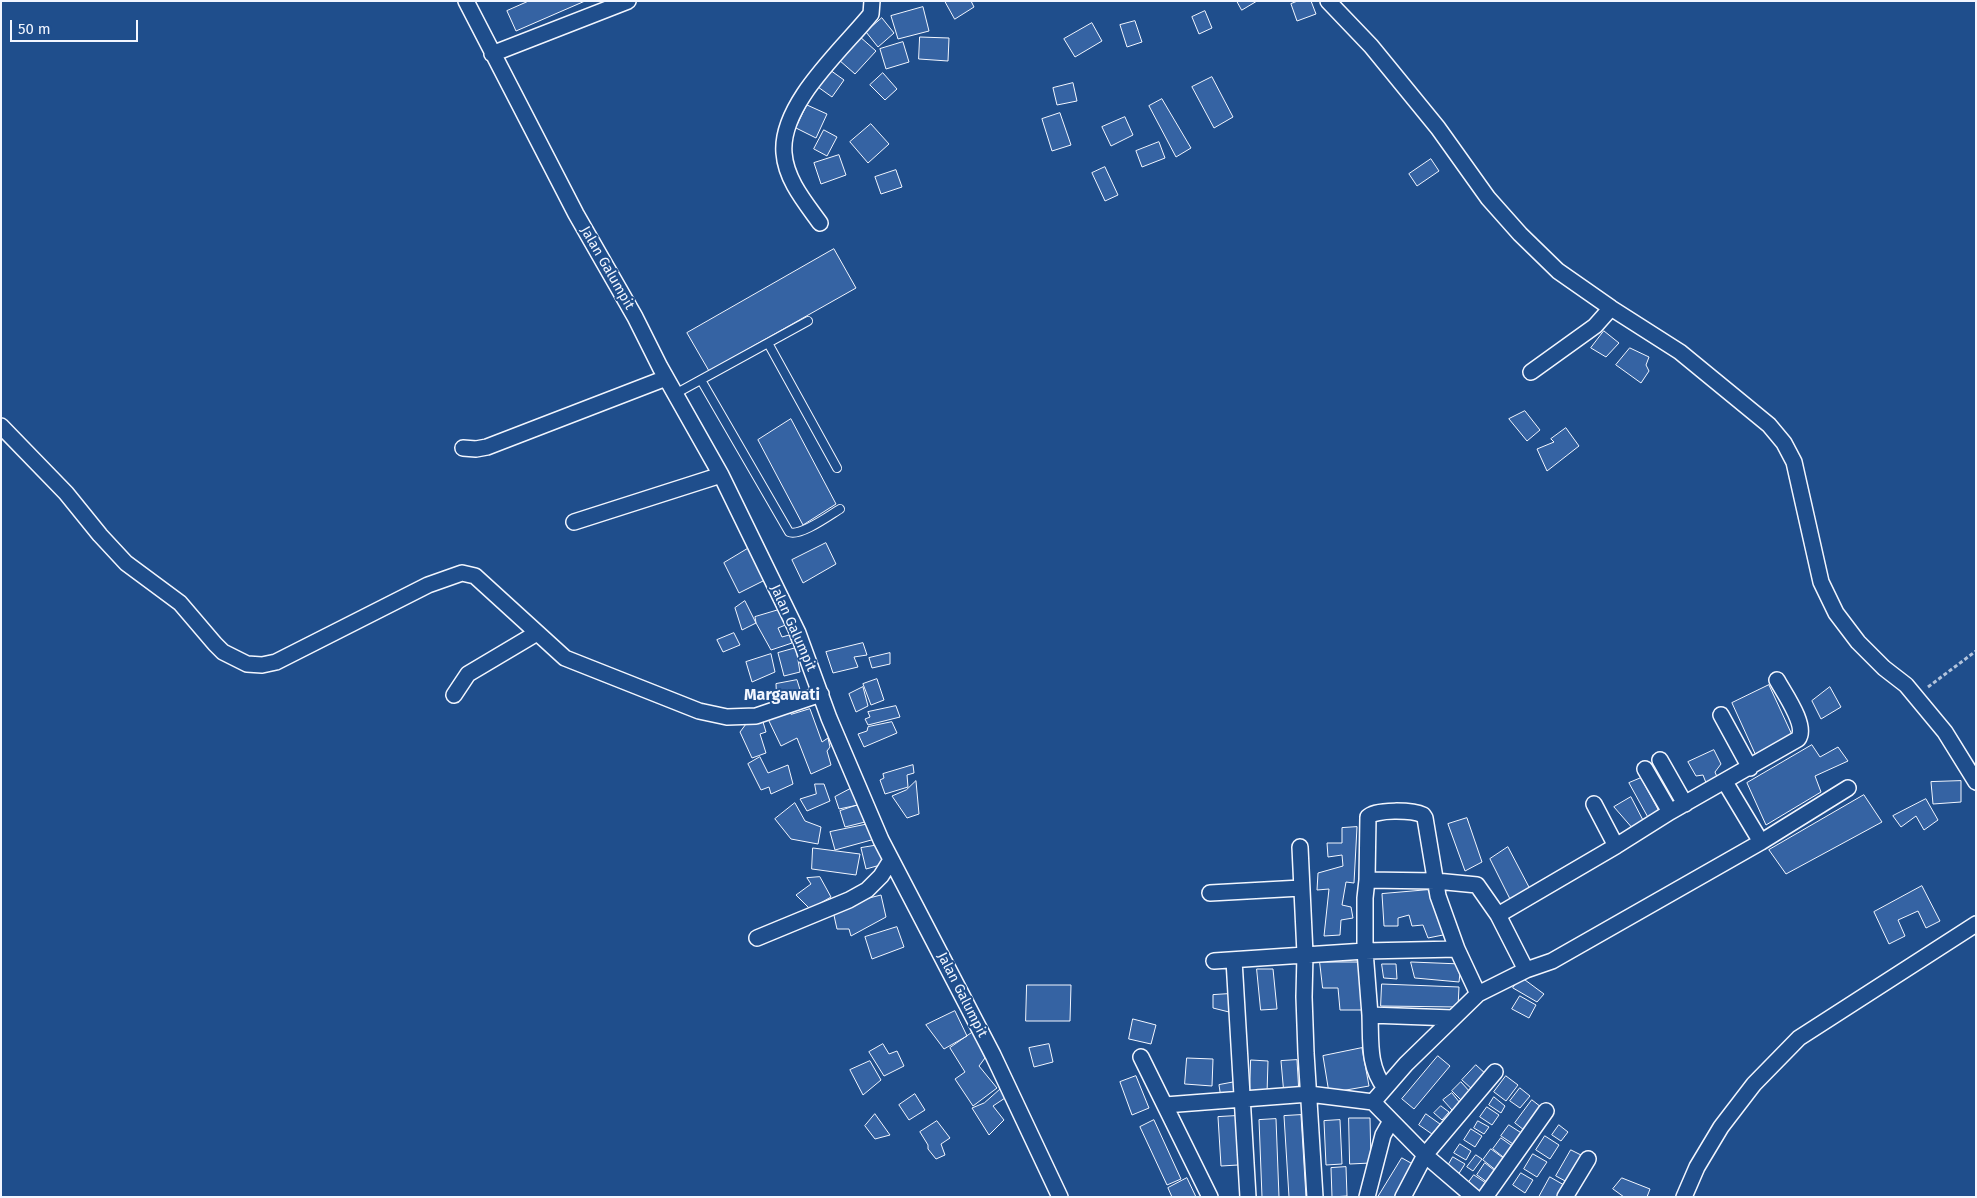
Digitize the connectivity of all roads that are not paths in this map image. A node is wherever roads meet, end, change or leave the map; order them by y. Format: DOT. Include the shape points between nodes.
graph roads {
  1 [pos="466,1"];
  2 [pos="628,1"];
  3 [pos="872,1"];
  4 [pos="1328,1"];
  5 [pos="492,54"];
  6 [pos="820,223"];
  7 [pos="1604,316"];
  8 [pos="808,321"];
  9 [pos="768,343"];
  10 [pos="1531,372"];
  11 [pos="666,378"];
  12 [pos="701,380"];
  13 [pos="675,394"];
  14 [pos="1,426"];
  15 [pos="463,448"];
  16 [pos="836,468"];
  17 [pos="721,474"];
  18 [pos="840,509"];
  19 [pos="574,522"];
  20 [pos="536,633"];
  21 [pos="1777,680"];
  22 [pos="821,694"];
  23 [pos="454,695"];
  24 [pos="1721,716"];
  25 [pos="1660,760"];
  26 [pos="1750,768"];
  27 [pos="1645,769"];
  28 [pos="1725,782"];
  29 [pos="1976,782"];
  30 [pos="1848,788"];
  31 [pos="1594,804"];
  32 [pos="1685,804"];
  33 [pos="1670,812"];
  34 [pos="1761,842"];
  35 [pos="1616,846"];
  36 [pos="1300,847"];
  37 [pos="891,860"];
  38 [pos="1367,880"];
  39 [pos="1436,881"];
  40 [pos="1301,888"];
  41 [pos="1210,893"];
  42 [pos="1498,915"];
  43 [pos="1976,924"];
  44 [pos="758,938"];
  45 [pos="1457,949"];
  46 [pos="1365,951"];
  47 [pos="1305,954"];
  48 [pos="1234,960"];
  49 [pos="1214,961"];
  50 [pos="1526,970"];
  51 [pos="1478,994"];
  52 [pos="1370,1015"];
  53 [pos="1453,1018"];
  54 [pos="1141,1058"];
  55 [pos="1495,1072"];
  56 [pos="1386,1088"];
  57 [pos="1309,1094"];
  58 [pos="1243,1100"];
  59 [pos="1373,1102"];
  60 [pos="1165,1105"];
  61 [pos="1546,1111"];
  62 [pos="1391,1121"];
  63 [pos="1425,1156"];
  64 [pos="1588,1159"];
  65 [pos="1060,1197"];
  66 [pos="1210,1197"];
  67 [pos="1248,1197"];
  68 [pos="1315,1197"];
  69 [pos="1367,1197"];
  70 [pos="1403,1197"];
  71 [pos="1474,1197"];
  72 [pos="1485,1197"];
  73 [pos="1565,1197"];
  74 [pos="1684,1197"];
  1 -- 5 [label="street, Jalan Galumpit"];
  2 -- 5 [label="street"];
  3 -- 6 [label="street" via="871,14 797,104 784,139 784,154 796,191"];
  4 -- 7 [label="street" via="1372,46 1438,128 1488,198"];
  5 -- 11 [label="street, Jalan Galumpit"];
  7 -- 10 [label="street"];
  7 -- 29 [label="street" via="1680,352 1769,425 1784,443 1794,462 1821,582 1830,603 1858,642 1906,685 1945,732"];
  8 -- 9 [label="lane"];
  9 -- 12 [label="lane"];
  9 -- 16 [label="lane"];
  11 -- 13 [label="street, Jalan Galumpit"];
  11 -- 15 [label="street" via="487,447"];
  12 -- 13 [label="lane"];
  12 -- 18 [label="lane" via="789,532 795,534"];
  13 -- 17 [label="street, Jalan Galumpit"];
  14 -- 20 [label="street" via="66,493 126,563 180,603 223,652 247,664 276,662 428,585 464,573 475,576"];
  17 -- 19 [label="street"];
  17 -- 22 [label="street, Jalan Galumpit" via="798,633"];
  20 -- 22 [label="street" via="564,658 699,710 727,717 756,716"];
  20 -- 23 [label="street" via="468,674"];
  21 -- 26 [label="street" via="1799,720 1801,735"];
  22 -- 37 [label="street, Jalan Galumpit"];
  24 -- 26 [label="street"];
  25 -- 32 [label="street"];
  26 -- 28 [label="street"];
  27 -- 33 [label="street"];
  28 -- 32 [label="street"];
  28 -- 34 [label="street"];
  30 -- 34 [label="street"];
  31 -- 35 [label="street"];
  32 -- 33 [label="street"];
  33 -- 35 [label="street"];
  34 -- 50 [label="street" via="1552,961"];
  35 -- 42 [label="street"];
  36 -- 40 [label="street"];
  37 -- 44 [label="street" via="867,890"];
  37 -- 65 [label="street, Jalan Galumpit" via="993,1055"];
  38 -- 39 [label="street"];
  38 -- 39 [label="street" via="1369,814 1396,812 1421,814 1425,818"];
  38 -- 46 [label="street"];
  39 -- 42 [label="street" via="1477,885"];
  39 -- 45 [label="street" via="1438,896"];
  40 -- 41 [label="street"];
  40 -- 47 [label="street"];
  42 -- 50 [label="street"];
  43 -- 74 [label="street" via="1799,1038 1754,1084 1721,1127 1697,1167"];
  45 -- 46 [label="street"];
  45 -- 51 [label="street"];
  46 -- 47 [label="street"];
  46 -- 52 [label="street"];
  47 -- 48 [label="street"];
  47 -- 57 [label="street"];
  48 -- 49 [label="street"];
  48 -- 58 [label="street"];
  50 -- 51 [label="street"];
  51 -- 53 [label="street"];
  52 -- 53 [label="street"];
  52 -- 56 [label="street" via="1371,1059"];
  53 -- 56 [label="street"];
  54 -- 60 [label="street"];
  55 -- 63 [label="street"];
  56 -- 59 [label="street"];
  57 -- 58 [label="street"];
  57 -- 59 [label="street"];
  57 -- 68 [label="street"];
  58 -- 60 [label="street"];
  58 -- 67 [label="street"];
  59 -- 62 [label="street"];
  60 -- 66 [label="street"];
  61 -- 72 [label="street"];
  62 -- 63 [label="street"];
  62 -- 69 [label="street" via="1383,1135"];
  63 -- 70 [label="street"];
  63 -- 71 [label="street"];
  64 -- 73 [label="street"];
}
